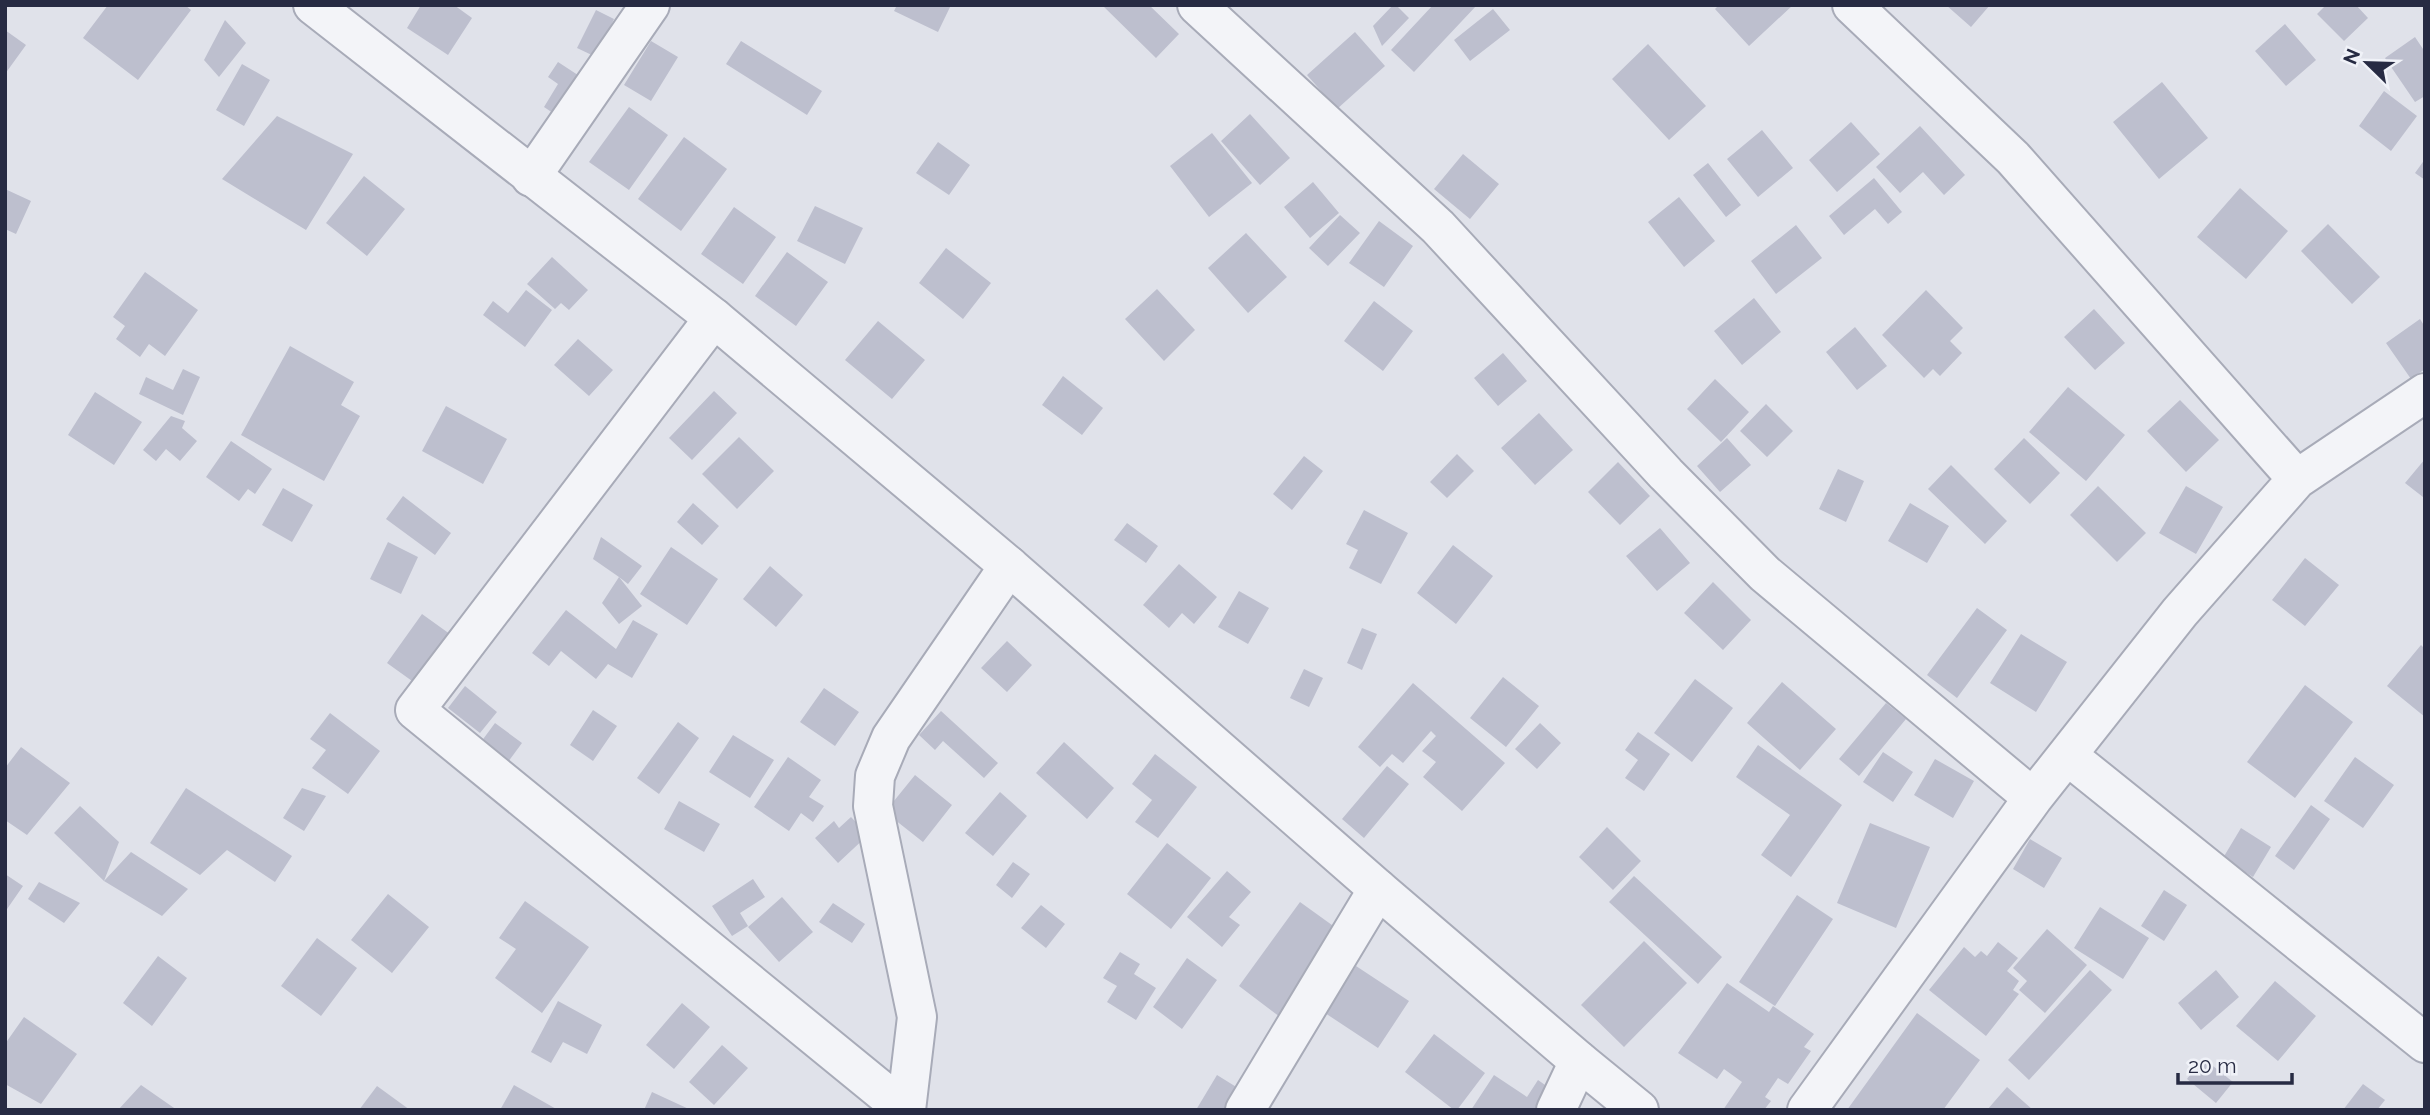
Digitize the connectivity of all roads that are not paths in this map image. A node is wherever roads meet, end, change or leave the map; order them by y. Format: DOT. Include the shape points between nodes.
graph roads {
  1 [pos="313,5"];
  2 [pos="650,5"];
  3 [pos="1196,5"];
  4 [pos="1852,5"];
  5 [pos="531,177"];
  6 [pos="714,318"];
  7 [pos="2425,393"];
  8 [pos="2297,479"];
  9 [pos="1010,566"];
  10 [pos="2068,756"];
  11 [pos="2033,798"];
  12 [pos="1378,889"];
  13 [pos="2425,1044"];
  14 [pos="1579,1061"];
  15 [pos="905,1110"];
  16 [pos="1245,1110"];
  17 [pos="1556,1110"];
  18 [pos="1639,1110"];
  19 [pos="1807,1110"];
  1 -- 5 [label="street"];
  2 -- 5 [label="street"];
  3 -- 11 [label="street" via="1438,227 1765,574"];
  4 -- 8 [label="street" via="2012,158"];
  5 -- 6 [label="street"];
  6 -- 9 [label="street"];
  6 -- 15 [label="street" via="415,710"];
  7 -- 8 [label="street"];
  8 -- 10 [label="street" via="2180,612"];
  9 -- 12 [label="street"];
  9 -- 15 [label="street" via="891,738 875,776 873,806 918,1017"];
  10 -- 11 [label="street"];
  10 -- 13 [label="street"];
  11 -- 19 [label="street"];
  12 -- 14 [label="street"];
  12 -- 16 [label="street"];
  14 -- 17 [label="street"];
  14 -- 18 [label="street"];
}
